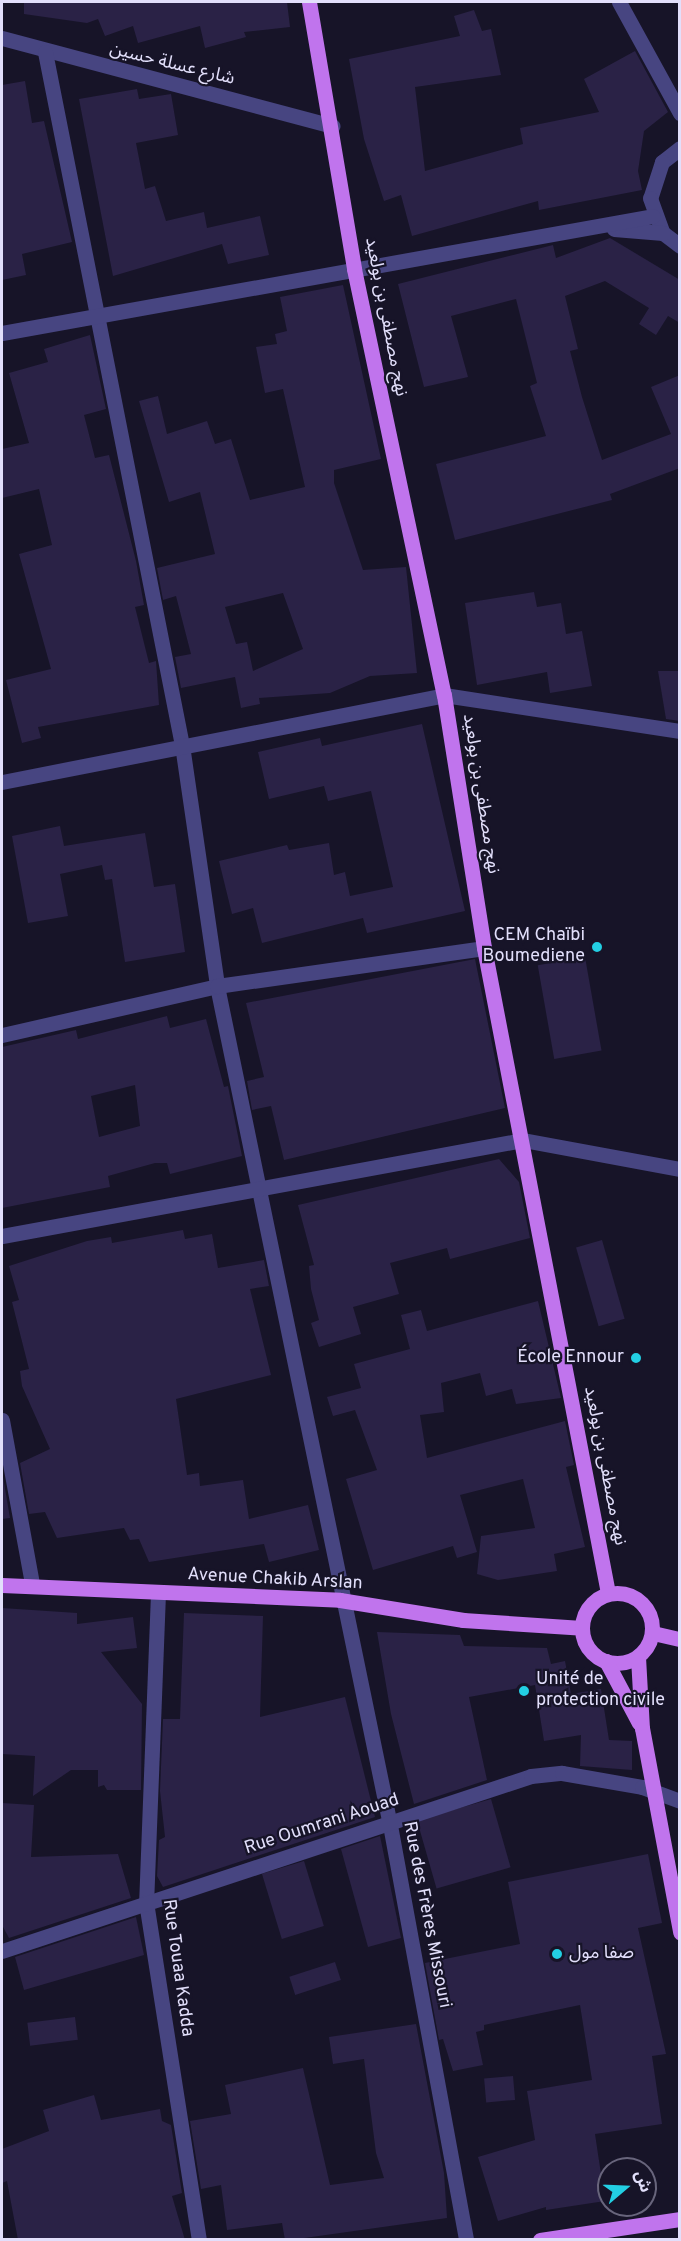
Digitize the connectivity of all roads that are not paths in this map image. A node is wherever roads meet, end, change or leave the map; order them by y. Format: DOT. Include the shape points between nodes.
graph roads {
  1 [pos="309,2"];
  2 [pos="619,2"];
  3 [pos="2,38"];
  4 [pos="45,52"];
  5 [pos="680,113"];
  6 [pos="333,126"];
  7 [pos="680,148"];
  8 [pos="653,216"];
  9 [pos="591,227"];
  10 [pos="663,232"];
  11 [pos="680,246"];
  12 [pos="354,269"];
  13 [pos="98,319"];
  14 [pos="2,333"];
  15 [pos="444,695"];
  16 [pos="680,731"];
  17 [pos="182,745"];
  18 [pos="2,782"];
  19 [pos="484,948"];
  20 [pos="217,986"];
  21 [pos="2,1035"];
  22 [pos="523,1140"];
  23 [pos="680,1169"];
  24 [pos="262,1189"];
  25 [pos="2,1236"];
  26 [pos="2,1420"];
  27 [pos="32,1584"];
  28 [pos="2,1585"];
  29 [pos="158,1593"];
  30 [pos="608,1593"];
  31 [pos="340,1600"];
  32 [pos="582,1628"];
  33 [pos="653,1633"];
  34 [pos="680,1639"];
  35 [pos="638,1657"];
  36 [pos="606,1662"];
  37 [pos="642,1728"];
  38 [pos="657,1796"];
  39 [pos="680,1801"];
  40 [pos="390,1825"];
  41 [pos="146,1902"];
  42 [pos="680,1932"];
  43 [pos="2,1951"];
  44 [pos="680,2218"];
  45 [pos="199,2240"];
  46 [pos="466,2240"];
  47 [pos="540,2240"];
  1 -- 6 [label="main road, نهج مصطفى بن بولعيد"];
  2 -- 5 [label="street"];
  3 -- 4 [label="street, شارع عسلة حسين"];
  4 -- 6 [label="street, شارع عسلة حسين"];
  4 -- 13 [label="street, Rue des Frères Missouri"];
  6 -- 12 [label="main road, نهج مصطفى بن بولعيد"];
  7 -- 8 [label="street" via="662,162 653,179"];
  8 -- 9 [label="street"];
  8 -- 10 [label="street"];
  9 -- 10 [label="street"];
  9 -- 12 [label="street"];
  10 -- 11 [label="street"];
  12 -- 13 [label="street"];
  12 -- 15 [label="main road, نهج مصطفى بن بولعيد"];
  13 -- 14 [label="street"];
  13 -- 17 [label="street, Rue des Frères Missouri"];
  15 -- 16 [label="street"];
  15 -- 17 [label="street"];
  15 -- 19 [label="main road, نهج مصطفى بن بولعيد"];
  17 -- 18 [label="street"];
  17 -- 20 [label="street, Rue des Frères Missouri"];
  19 -- 20 [label="street"];
  19 -- 22 [label="main road, نهج مصطفى بن بولعيد"];
  20 -- 21 [label="street"];
  20 -- 24 [label="street, Rue des Frères Missouri"];
  22 -- 23 [label="street"];
  22 -- 24 [label="street"];
  22 -- 30 [label="main road, نهج مصطفى بن بولعيد"];
  24 -- 25 [label="street"];
  24 -- 31 [label="street, Rue des Frères Missouri"];
  26 -- 27 [label="street"];
  27 -- 28 [label="main road, Avenue Chakib Arslan"];
  27 -- 29 [label="main road, Avenue Chakib Arslan"];
  29 -- 31 [label="main road, Avenue Chakib Arslan"];
  29 -- 41 [label="street, Rue Touaa Kadda"];
  30 -- 32 [label="main road" via="592,1603"];
  30 -- 33 [label="main road" via="639,1600 648,1609"];
  31 -- 32 [label="main road, Avenue Chakib Arslan" via="463,1620"];
  31 -- 40 [label="street, Rue des Frères Missouri"];
  32 -- 36 [label="main road" via="590,1651"];
  33 -- 34 [label="main road"];
  33 -- 35 [label="main road"];
  35 -- 36 [label="main road" via="618,1664"];
  35 -- 37 [label="main road"];
  36 -- 37 [label="main road"];
  37 -- 38 [label="main road"];
  38 -- 39 [label="street, Rue Oumrani Aouad"];
  38 -- 40 [label="street, Rue Oumrani Aouad" via="642,1787 562,1773 531,1776"];
  38 -- 42 [label="main road"];
  40 -- 41 [label="street, Rue Oumrani Aouad"];
  40 -- 46 [label="street, Rue des Frères Missouri"];
  41 -- 43 [label="street, Rue Oumrani Aouad"];
  41 -- 45 [label="street, Rue Touaa Kadda"];
  44 -- 47 [label="main road"];
}
